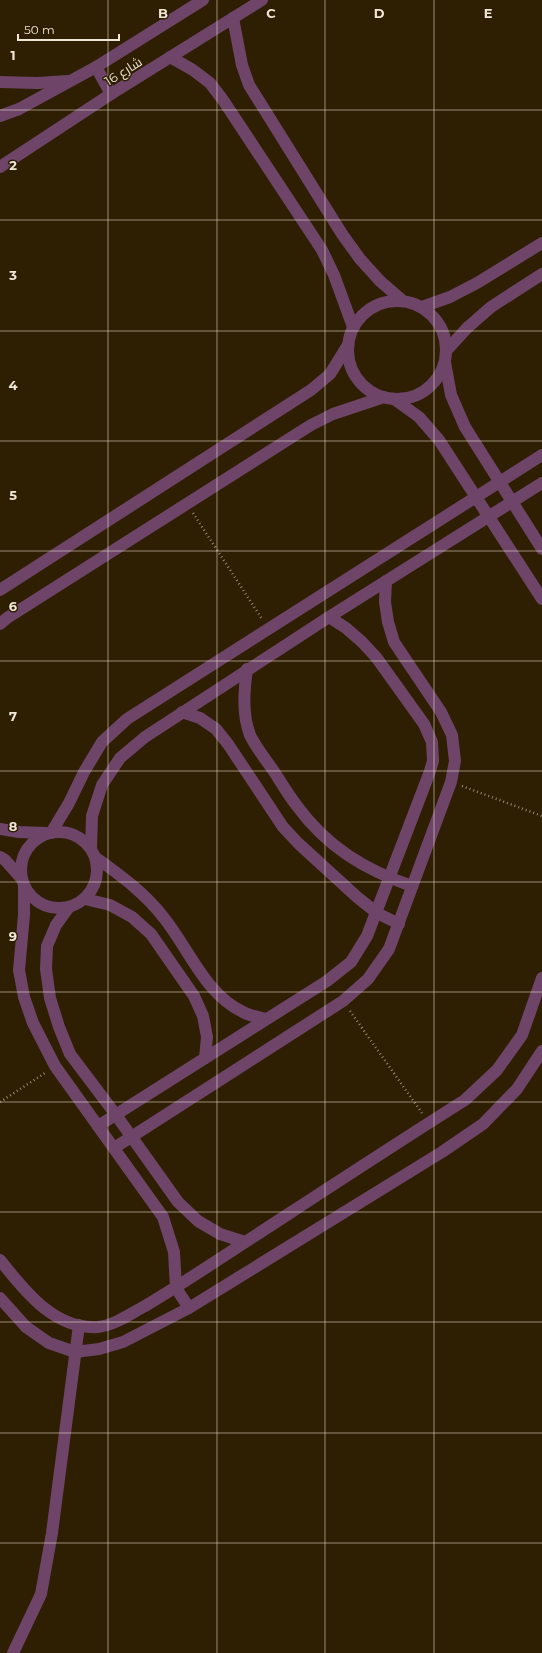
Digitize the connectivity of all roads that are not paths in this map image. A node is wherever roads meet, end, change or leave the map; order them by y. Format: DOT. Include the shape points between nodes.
graph roads {
  1 [pos="203,0"];
  2 [pos="262,0"];
  3 [pos="233,18"];
  4 [pos="170,57"];
  5 [pos="96,67"];
  6 [pos="73,80"];
  7 [pos="0,82"];
  8 [pos="112,94"];
  9 [pos="0,116"];
  10 [pos="0,168"];
  11 [pos="542,243"];
  12 [pos="542,274"];
  13 [pos="403,301"];
  14 [pos="422,307"];
  15 [pos="353,326"];
  16 [pos="348,345"];
  17 [pos="446,356"];
  18 [pos="389,398"];
  19 [pos="542,455"];
  20 [pos="500,482"];
  21 [pos="542,483"];
  22 [pos="476,497"];
  23 [pos="512,502"];
  24 [pos="489,517"];
  25 [pos="542,549"];
  26 [pos="386,581"];
  27 [pos="0,590"];
  28 [pos="542,599"];
  29 [pos="328,617"];
  30 [pos="0,624"];
  31 [pos="247,669"];
  32 [pos="182,712"];
  33 [pos="0,829"];
  34 [pos="49,833"];
  35 [pos="93,853"];
  36 [pos="0,857"];
  37 [pos="389,878"];
  38 [pos="22,882"];
  39 [pos="412,886"];
  40 [pos="85,899"];
  41 [pos="69,907"];
  42 [pos="377,912"];
  43 [pos="399,924"];
  44 [pos="542,978"];
  45 [pos="266,1019"];
  46 [pos="542,1051"];
  47 [pos="205,1058"];
  48 [pos="116,1115"];
  49 [pos="98,1126"];
  50 [pos="131,1137"];
  51 [pos="114,1148"];
  52 [pos="245,1242"];
  53 [pos="0,1260"];
  54 [pos="176,1288"];
  55 [pos="0,1298"];
  56 [pos="189,1308"];
  57 [pos="79,1325"];
  58 [pos="75,1352"];
  59 [pos="13,1653"];
  1 -- 5 [label="street, شارع 16"];
  2 -- 3 [label="street, شارع 16"];
  3 -- 4 [label="street, شارع 16"];
  3 -- 13 [label="street" via="242,65 249,86 342,234 380,281"];
  4 -- 8 [label="street, شارع 16"];
  4 -- 15 [label="street" via="210,83 223,100 322,250"];
  5 -- 6 [label="street, شارع 16"];
  5 -- 8 [label="street"];
  6 -- 7 [label="street" via="37,83"];
  6 -- 9 [label="street, شارع 16" via="19,109"];
  8 -- 10 [label="street, شارع 16"];
  11 -- 14 [label="street" via="477,283 450,297"];
  12 -- 17 [label="street" via="491,307 467,328"];
  13 -- 14 [label="street"];
  13 -- 15 [label="street" via="384,302 374,306"];
  14 -- 17 [label="street" via="440,326 445,338"];
  15 -- 16 [label="street"];
  16 -- 18 [label="street" via="350,365 360,382 375,394"];
  16 -- 27 [label="street" via="330,374 311,390"];
  17 -- 18 [label="street" via="437,379 430,386 414,396"];
  17 -- 20 [label="street" via="451,395 464,427"];
  18 -- 22 [label="street" via="419,417 439,440"];
  18 -- 30 [label="street" via="356,405 311,425"];
  19 -- 20 [label="street"];
  20 -- 22 [label="street"];
  20 -- 23 [label="street"];
  21 -- 23 [label="street"];
  22 -- 24 [label="street"];
  22 -- 34 [label="street" via="128,719 102,742 69,803"];
  23 -- 24 [label="street"];
  23 -- 25 [label="street"];
  24 -- 26 [label="street"];
  24 -- 28 [label="street"];
  26 -- 29 [label="street"];
  26 -- 39 [label="street" via="385,602 394,642 441,712 452,735 455,761 451,782"];
  29 -- 31 [label="street"];
  29 -- 37 [label="street" via="346,628 376,657 424,724 432,742 431,768"];
  31 -- 32 [label="street"];
  31 -- 37 [label="street" via="244,691 245,714 250,736 297,807 323,836 365,867"];
  32 -- 35 [label="street" via="120,758 102,785 92,816"];
  32 -- 42 [label="street" via="200,718 216,729 283,827 323,867"];
  33 -- 34 [label="street"];
  34 -- 35 [label="street" via="62,832 74,835"];
  34 -- 38 [label="street" via="34,840 25,851 20,864"];
  35 -- 40 [label="street" via="97,872 94,887"];
  35 -- 45 [label="street" via="143,895 164,918 208,982 224,1000 244,1013"];
  36 -- 38 [label="street"];
  37 -- 39 [label="street"];
  37 -- 42 [label="street"];
  38 -- 41 [label="street" via="32,898 43,905 56,909"];
  38 -- 49 [label="street" via="24,915 20,970 24,997 33,1023 55,1066"];
  39 -- 43 [label="street"];
  40 -- 41 [label="street"];
  40 -- 47 [label="street" via="110,905 132,917 151,934 194,996 203,1016 207,1037"];
  41 -- 48 [label="street" via="56,925 47,946 46,969 50,998 58,1027 70,1054"];
  42 -- 43 [label="street"];
  42 -- 45 [label="street" via="367,936 351,962 327,981"];
  43 -- 50 [label="street" via="389,949 368,979 343,1001"];
  44 -- 52 [label="street" via="522,1035 497,1070 465,1100"];
  45 -- 47 [label="street"];
  46 -- 56 [label="street" via="517,1089 483,1124"];
  47 -- 48 [label="street"];
  48 -- 49 [label="street"];
  48 -- 50 [label="street"];
  49 -- 51 [label="street"];
  50 -- 51 [label="street"];
  50 -- 52 [label="street" via="178,1202 198,1222 220,1234"];
  51 -- 54 [label="street" via="163,1217 174,1252"];
  52 -- 54 [label="street"];
  53 -- 57 [label="street" via="40,1305 58,1317"];
  54 -- 56 [label="street"];
  54 -- 57 [label="street" via="117,1322 98,1327"];
  55 -- 58 [label="street" via="26,1327 49,1342"];
  56 -- 58 [label="street" via="123,1342"];
  57 -- 58 [label="street"];
  58 -- 59 [label="street" via="52,1533 40,1594"];
}
